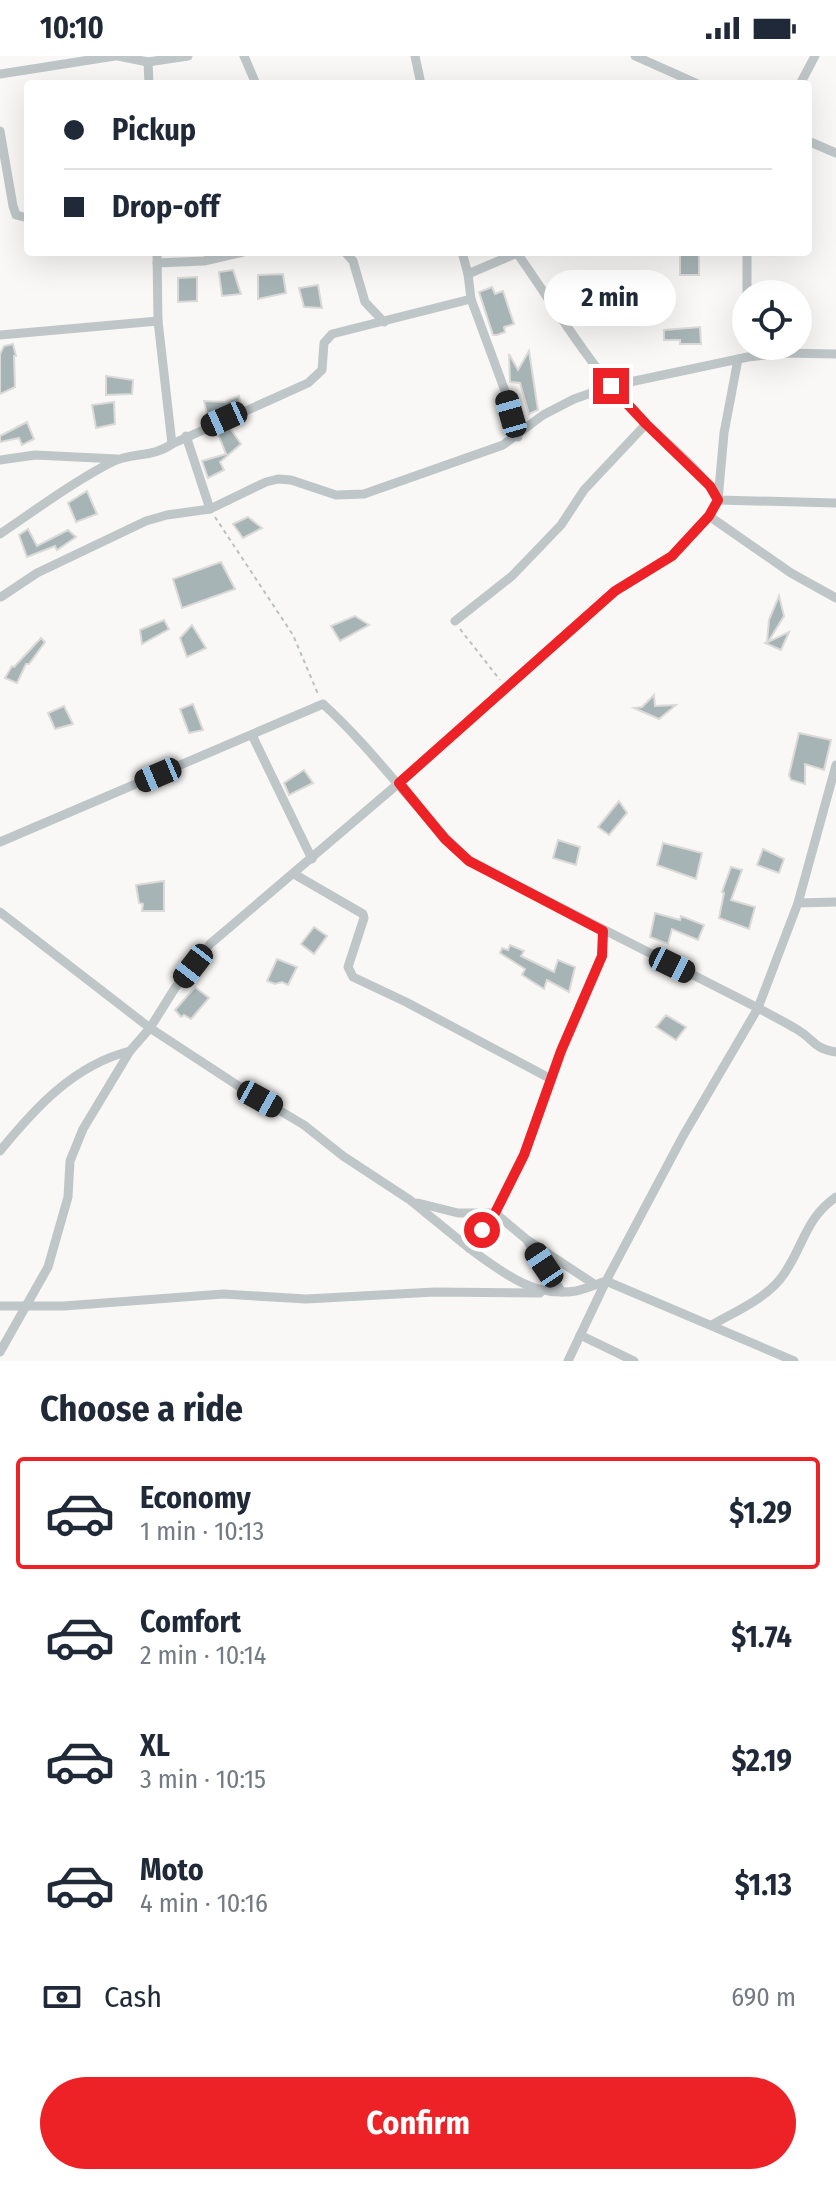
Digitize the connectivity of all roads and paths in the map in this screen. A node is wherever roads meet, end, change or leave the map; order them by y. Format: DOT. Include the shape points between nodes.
graph roads {
  1 [pos="116,56"];
  2 [pos="188,56"];
  3 [pos="244,56"];
  4 [pos="415,56"];
  5 [pos="635,56"];
  6 [pos="815,56"];
  7 [pos="148,62"];
  8 [pos="0,74"];
  9 [pos="149,80"];
  10 [pos="254,80"];
  11 [pos="420,80"];
  12 [pos="687,80"];
  13 [pos="802,80"];
  14 [pos="0,131"];
  15 [pos="812,143"];
  16 [pos="836,153"];
  17 [pos="24,217"];
  18 [pos="226,256"];
  19 [pos="349,256"];
  20 [pos="463,256"];
  21 [pos="511,256"];
  22 [pos="520,256"];
  23 [pos="747,256"];
  24 [pos="157,257"];
  25 [pos="468,274"];
  26 [pos="747,280"];
  27 [pos="471,299"];
  28 [pos="365,302"];
  29 [pos="158,321"];
  30 [pos="384,322"];
  31 [pos="361,328"];
  32 [pos="0,335"];
  33 [pos="812,354"];
  34 [pos="836,354"];
  35 [pos="732,357"];
  36 [pos="742,360"];
  37 [pos="611,386"];
  38 [pos="646,424"];
  39 [pos="186,436"];
  40 [pos="518,437"];
  41 [pos="172,444"];
  42 [pos="117,459"];
  43 [pos="0,460"];
  44 [pos="718,500"];
  45 [pos="836,503"];
  46 [pos="210,509"];
  47 [pos="709,516"];
  48 [pos="0,534"];
  49 [pos="1,597"];
  50 [pos="836,598"];
  51 [pos="455,621"];
  52 [pos="507,688"];
  53 [pos="323,704"];
  54 [pos="252,735"];
  55 [pos="836,765"];
  56 [pos="399,783"];
  57 [pos="0,842"];
  58 [pos="312,859"];
  59 [pos="294,874"];
  60 [pos="836,902"];
  61 [pos="798,903"];
  62 [pos="0,912"];
  63 [pos="603,931"];
  64 [pos="619,939"];
  65 [pos="602,956"];
  66 [pos="758,1008"];
  67 [pos="150,1028"];
  68 [pos="130,1051"];
  69 [pos="836,1052"];
  70 [pos="551,1079"];
  71 [pos="0,1151"];
  72 [pos="836,1197"];
  73 [pos="410,1200"];
  74 [pos="495,1213"];
  75 [pos="526,1239"];
  76 [pos="469,1248"];
  77 [pos="606,1281"];
  78 [pos="594,1284"];
  79 [pos="562,1292"];
  80 [pos="547,1293"];
  81 [pos="0,1306"];
  82 [pos="25,1307"];
  83 [pos="712,1325"];
  84 [pos="580,1335"];
  85 [pos="0,1352"];
  86 [pos="568,1361"];
  87 [pos="634,1361"];
  88 [pos="794,1361"];
  1 -- 7 [label="street"];
  1 -- 8 [label="street"];
  2 -- 7 [label="street"];
  3 -- 10 [label="street"];
  4 -- 11 [label="street"];
  5 -- 12 [label="street"];
  6 -- 13 [label="street"];
  7 -- 9 [label="street"];
  14 -- 17 [label="street" via="13,206 16,215"];
  15 -- 16 [label="street"];
  18 -- 24 [label="street" via="204,261"];
  19 -- 28 [label="street"];
  20 -- 25 [label="street"];
  21 -- 25 [label="street"];
  22 -- 37 [label="street"];
  23 -- 26 [label="street"];
  24 -- 29 [label="street"];
  25 -- 27 [label="street"];
  27 -- 30 [label="street"];
  27 -- 40 [label="street"];
  28 -- 30 [label="street"];
  28 -- 31 [label="street"];
  29 -- 32 [label="street"];
  29 -- 41 [label="street"];
  30 -- 31 [label="street"];
  31 -- 39 [label="street" via="326,337 322,370 308,383"];
  33 -- 34 [label="street"];
  35 -- 37 [label="street"];
  36 -- 44 [label="street" via="724,433"];
  37 -- 38 [label="street"];
  37 -- 40 [label="street" via="543,415"];
  38 -- 44 [label="street"];
  38 -- 51 [label="street" via="512,576"];
  39 -- 41 [label="street"];
  39 -- 46 [label="street"];
  40 -- 46 [label="street" via="364,494 336,495 278,479"];
  41 -- 42 [label="street" via="152,455"];
  42 -- 43 [label="street" via="35,455"];
  42 -- 48 [label="street"];
  44 -- 45 [label="street"];
  44 -- 47 [label="street"];
  46 -- 49 [label="street" via="146,521 37,573"];
  46 -- 53 [label="path" via="293,635"];
  47 -- 50 [label="street"];
  47 -- 52 [label="street" via="672,556 615,591"];
  51 -- 52 [label="path"];
  52 -- 56 [label="street"];
  53 -- 54 [label="street"];
  53 -- 56 [label="street"];
  54 -- 57 [label="street"];
  54 -- 58 [label="street"];
  55 -- 61 [label="street"];
  56 -- 58 [label="street"];
  56 -- 63 [label="street" via="469,861"];
  58 -- 59 [label="street"];
  59 -- 67 [label="street" via="210,944"];
  59 -- 70 [label="street" via="361,911 364,918 348,967 353,977"];
  60 -- 61 [label="street"];
  61 -- 66 [label="street"];
  62 -- 67 [label="street"];
  63 -- 64 [label="street"];
  63 -- 65 [label="street"];
  64 -- 65 [label="street"];
  64 -- 66 [label="street"];
  65 -- 70 [label="street"];
  66 -- 69 [label="street" via="823,1050"];
  66 -- 77 [label="street"];
  67 -- 68 [label="street"];
  67 -- 73 [label="street" via="304,1125"];
  68 -- 71 [label="street" via="89,1065 31,1113"];
  68 -- 82 [label="street" via="83,1129 70,1161 59,1234"];
  70 -- 74 [label="street" via="524,1155"];
  72 -- 83 [label="street" via="805,1229 783,1276 768,1292"];
  73 -- 74 [label="street" via="458,1213"];
  73 -- 76 [label="street"];
  74 -- 75 [label="street"];
  74 -- 76 [label="street"];
  75 -- 78 [label="street"];
  75 -- 79 [label="street"];
  76 -- 80 [label="street" via="518,1282"];
  77 -- 78 [label="street"];
  77 -- 83 [label="street"];
  77 -- 84 [label="street"];
  78 -- 79 [label="street"];
  79 -- 80 [label="street"];
  80 -- 82 [label="street" via="306,1299 223,1294"];
  81 -- 82 [label="street"];
  82 -- 85 [label="street"];
  83 -- 88 [label="street"];
  84 -- 86 [label="street"];
  84 -- 87 [label="street"];
}
